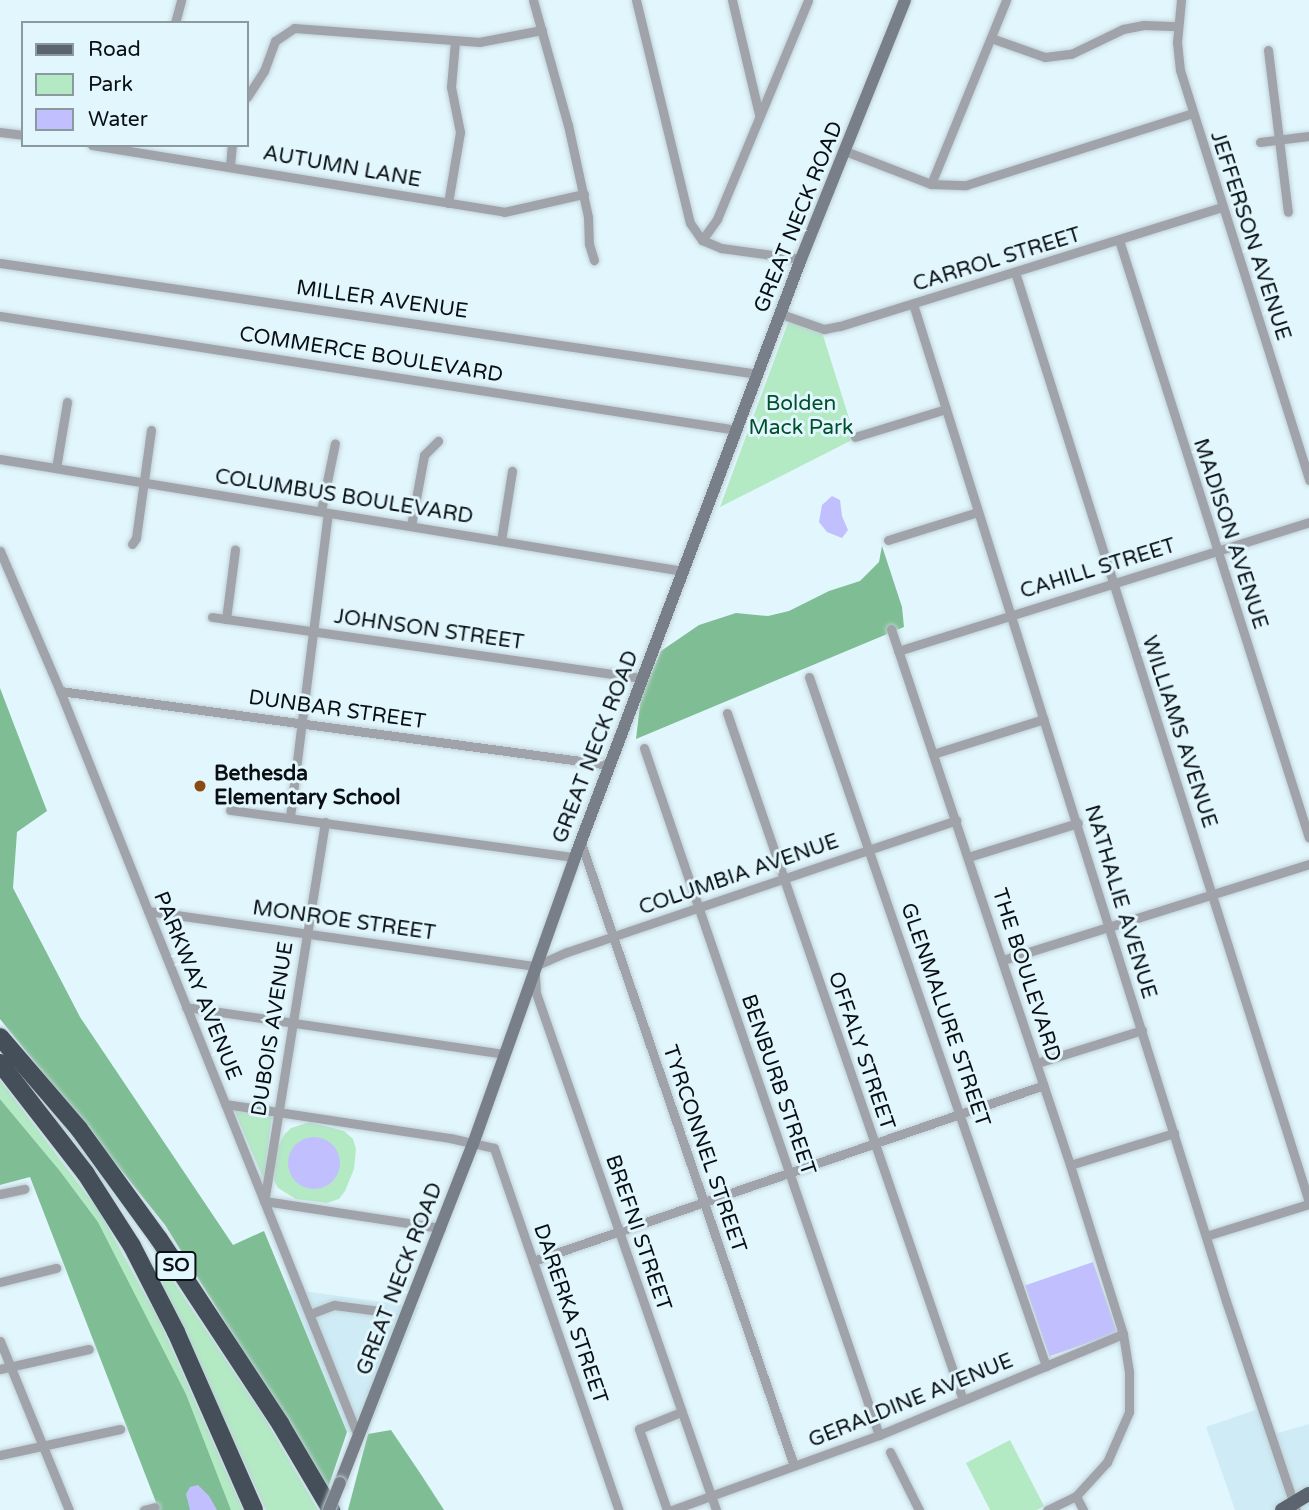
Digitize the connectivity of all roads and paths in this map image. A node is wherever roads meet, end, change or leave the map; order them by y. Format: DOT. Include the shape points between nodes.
graph roads {
  1 [pos="181,0"];
  2 [pos="533,0"];
  3 [pos="636,0"];
  4 [pos="732,0"];
  5 [pos="807,0"];
  6 [pos="905,0"];
  7 [pos="1006,0"];
  8 [pos="1181,0"];
  9 [pos="176,21"];
  10 [pos="1178,26"];
  11 [pos="542,30"];
  12 [pos="991,38"];
  13 [pos="456,41"];
  14 [pos="1268,50"];
  15 [pos="248,95"];
  16 [pos="1193,113"];
  17 [pos="759,114"];
  18 [pos="0,132"];
  19 [pos="21,135"];
  20 [pos="1309,136"];
  21 [pos="1278,140"];
  22 [pos="1260,142"];
  23 [pos="105,147"];
  24 [pos="232,147"];
  25 [pos="845,151"];
  26 [pos="230,166"];
  27 [pos="931,184"];
  28 [pos="584,194"];
  29 [pos="448,203"];
  30 [pos="1223,207"];
  31 [pos="1288,212"];
  32 [pos="702,240"];
  33 [pos="1119,240"];
  34 [pos="801,259"];
  35 [pos="594,260"];
  36 [pos="0,263"];
  37 [pos="1014,272"];
  38 [pos="913,304"];
  39 [pos="781,314"];
  40 [pos="0,316"];
  41 [pos="758,374"];
  42 [pos="67,402"];
  43 [pos="946,409"];
  44 [pos="151,430"];
  45 [pos="737,430"];
  46 [pos="855,437"];
  47 [pos="438,440"];
  48 [pos="335,443"];
  49 [pos="0,460"];
  50 [pos="56,468"];
  51 [pos="512,471"];
  52 [pos="1309,480"];
  53 [pos="144,482"];
  54 [pos="325,512"];
  55 [pos="978,512"];
  56 [pos="1309,522"];
  57 [pos="411,526"];
  58 [pos="888,540"];
  59 [pos="501,541"];
  60 [pos="132,544"];
  61 [pos="235,550"];
  62 [pos="0,551"];
  63 [pos="1217,551"];
  64 [pos="683,571"];
  65 [pos="1114,583"];
  66 [pos="1011,615"];
  67 [pos="212,617"];
  68 [pos="226,619"];
  69 [pos="891,629"];
  70 [pos="314,632"];
  71 [pos="898,651"];
  72 [pos="809,677"];
  73 [pos="642,678"];
  74 [pos="60,691"];
  75 [pos="727,713"];
  76 [pos="1044,719"];
  77 [pos="302,722"];
  78 [pos="644,748"];
  79 [pos="933,754"];
  80 [pos="610,765"];
  81 [pos="230,810"];
  82 [pos="290,817"];
  83 [pos="956,820"];
  84 [pos="324,822"];
  85 [pos="1077,824"];
  86 [pos="1309,838"];
  87 [pos="581,843"];
  88 [pos="869,849"];
  89 [pos="575,857"];
  90 [pos="968,857"];
  91 [pos="1309,864"];
  92 [pos="784,878"];
  93 [pos="1212,894"];
  94 [pos="698,908"];
  95 [pos="148,911"];
  96 [pos="1110,927"];
  97 [pos="306,933"];
  98 [pos="613,936"];
  99 [pos="1003,960"];
  100 [pos="535,967"];
  101 [pos="186,1007"];
  102 [pos="292,1023"];
  103 [pos="1142,1030"];
  104 [pos="0,1037"];
  105 [pos="503,1054"];
  106 [pos="0,1063"];
  107 [pos="1037,1063"];
  108 [pos="1044,1085"];
  109 [pos="225,1104"];
  110 [pos="278,1111"];
  111 [pos="960,1114"];
  112 [pos="1174,1133"];
  113 [pos="874,1143"];
  114 [pos="473,1144"];
  115 [pos="1070,1165"];
  116 [pos="790,1172"];
  117 [pos="24,1189"];
  118 [pos="0,1194"];
  119 [pos="264,1201"];
  120 [pos="704,1202"];
  121 [pos="1309,1203"];
  122 [pos="441,1228"];
  123 [pos="619,1231"];
  124 [pos="1206,1236"];
  125 [pos="533,1261"];
  126 [pos="56,1268"];
  127 [pos="0,1282"];
  128 [pos="380,1311"];
  129 [pos="310,1314"];
  130 [pos="1123,1334"];
  131 [pos="0,1341"];
  132 [pos="89,1349"];
  133 [pos="1046,1366"];
  134 [pos="11,1367"];
  135 [pos="0,1369"];
  136 [pos="963,1399"];
  137 [pos="681,1412"];
  138 [pos="120,1429"];
  139 [pos="879,1435"];
  140 [pos="358,1436"];
  141 [pos="43,1445"];
  142 [pos="890,1452"];
  143 [pos="0,1455"];
  144 [pos="794,1466"];
  145 [pos="1309,1494"];
  146 [pos="711,1496"];
  147 [pos="1076,1496"];
  148 [pos="155,1507"];
  149 [pos="1291,1508"];
  150 [pos="69,1510"];
  151 [pos="144,1510"];
  152 [pos="254,1510"];
  153 [pos="330,1510"];
  154 [pos="619,1510"];
  155 [pos="670,1510"];
  156 [pos="716,1510"];
  157 [pos="919,1510"];
  158 [pos="1047,1510"];
  159 [pos="1083,1510"];
  1 -- 9 [label="street"];
  2 -- 11 [label="street"];
  3 -- 32 [label="street" via="682,201"];
  4 -- 17 [label="street"];
  5 -- 17 [label="street"];
  6 -- 25 [label="main road, GREAT NECK ROAD"];
  7 -- 12 [label="street"];
  8 -- 10 [label="street, JEFFERSON AVENUE"];
  10 -- 12 [label="street" via="1144,24 1071,54 1045,57"];
  10 -- 16 [label="street, JEFFERSON AVENUE" via="1176,56"];
  11 -- 13 [label="street" via="490,42"];
  11 -- 28 [label="street"];
  12 -- 27 [label="street"];
  13 -- 15 [label="street" via="294,28 275,41"];
  13 -- 29 [label="street" via="451,87 460,132"];
  14 -- 21 [label="street"];
  16 -- 27 [label="street" via="966,186"];
  16 -- 30 [label="street, JEFFERSON AVENUE"];
  17 -- 32 [label="street" via="717,219"];
  18 -- 19 [label="street"];
  20 -- 21 [label="street"];
  21 -- 22 [label="street"];
  21 -- 31 [label="street"];
  23 -- 26 [label="street, AUTUMN LANE"];
  24 -- 26 [label="street"];
  25 -- 27 [label="street"];
  25 -- 34 [label="main road, GREAT NECK ROAD"];
  26 -- 29 [label="street, AUTUMN LANE"];
  28 -- 29 [label="street, AUTUMN LANE" via="504,212"];
  28 -- 35 [label="street"];
  30 -- 33 [label="street, CARROL STREET"];
  30 -- 52 [label="street, JEFFERSON AVENUE"];
  32 -- 34 [label="street" via="721,248"];
  33 -- 37 [label="street, CARROL STREET"];
  33 -- 63 [label="street, MADISON AVENUE"];
  34 -- 39 [label="main road, GREAT NECK ROAD"];
  36 -- 41 [label="street, MILLER AVENUE"];
  37 -- 38 [label="street, CARROL STREET"];
  37 -- 65 [label="street, WILLIAMS AVENUE"];
  38 -- 39 [label="street, CARROL STREET" via="824,330"];
  38 -- 43 [label="street, NATHALIE AVENUE"];
  39 -- 41 [label="main road, GREAT NECK ROAD"];
  40 -- 45 [label="street, COMMERCE BOULEVARD"];
  41 -- 45 [label="main road, GREAT NECK ROAD"];
  42 -- 50 [label="street"];
  43 -- 46 [label="street"];
  43 -- 55 [label="street, NATHALIE AVENUE"];
  44 -- 53 [label="street"];
  45 -- 64 [label="main road, GREAT NECK ROAD"];
  47 -- 57 [label="street" via="424,455"];
  48 -- 54 [label="street"];
  49 -- 50 [label="street, COLUMBUS BOULEVARD"];
  50 -- 53 [label="street, COLUMBUS BOULEVARD"];
  51 -- 59 [label="street"];
  53 -- 54 [label="street, COLUMBUS BOULEVARD"];
  53 -- 60 [label="street"];
  54 -- 57 [label="street, COLUMBUS BOULEVARD"];
  54 -- 70 [label="street"];
  55 -- 58 [label="street"];
  55 -- 66 [label="street, NATHALIE AVENUE"];
  56 -- 63 [label="street, CAHILL STREET"];
  57 -- 59 [label="street, COLUMBUS BOULEVARD"];
  59 -- 64 [label="street, COLUMBUS BOULEVARD"];
  61 -- 68 [label="street"];
  62 -- 74 [label="street, PARKWAY AVENUE"];
  63 -- 65 [label="street, CAHILL STREET"];
  63 -- 86 [label="street, MADISON AVENUE"];
  64 -- 73 [label="main road, GREAT NECK ROAD"];
  65 -- 66 [label="street, CAHILL STREET"];
  65 -- 93 [label="street, WILLIAMS AVENUE"];
  66 -- 71 [label="street, CAHILL STREET"];
  66 -- 76 [label="street, NATHALIE AVENUE"];
  67 -- 68 [label="street, JOHNSON STREET"];
  68 -- 70 [label="street, JOHNSON STREET"];
  69 -- 71 [label="street, THE BOULEVARD"];
  70 -- 73 [label="street, JOHNSON STREET"];
  70 -- 77 [label="street"];
  71 -- 79 [label="street, THE BOULEVARD"];
  72 -- 88 [label="street, GLENMALURE STREET"];
  73 -- 80 [label="main road, GREAT NECK ROAD"];
  74 -- 77 [label="street, DUNBAR STREET"];
  74 -- 95 [label="street, PARKWAY AVENUE"];
  75 -- 92 [label="street, OFFALY STREET"];
  76 -- 79 [label="street"];
  76 -- 85 [label="street, NATHALIE AVENUE"];
  77 -- 80 [label="street, DUNBAR STREET"];
  77 -- 82 [label="street"];
  78 -- 94 [label="street, BENBURB STREET"];
  79 -- 83 [label="street, THE BOULEVARD"];
  80 -- 87 [label="main road, GREAT NECK ROAD"];
  81 -- 82 [label="street"];
  82 -- 84 [label="street"];
  83 -- 88 [label="street, COLUMBIA AVENUE"];
  83 -- 90 [label="street, THE BOULEVARD"];
  84 -- 89 [label="street"];
  84 -- 97 [label="street, DUBOIS AVENUE"];
  85 -- 90 [label="street"];
  85 -- 96 [label="street, NATHALIE AVENUE"];
  87 -- 89 [label="main road, GREAT NECK ROAD"];
  87 -- 98 [label="street, TYRCONNEL STREET"];
  88 -- 92 [label="street, COLUMBIA AVENUE"];
  88 -- 111 [label="street, GLENMALURE STREET"];
  89 -- 100 [label="main road, GREAT NECK ROAD"];
  90 -- 99 [label="street, THE BOULEVARD"];
  91 -- 93 [label="street"];
  92 -- 94 [label="street, COLUMBIA AVENUE"];
  92 -- 113 [label="street, OFFALY STREET"];
  93 -- 96 [label="street"];
  93 -- 121 [label="street, WILLIAMS AVENUE"];
  94 -- 98 [label="street, COLUMBIA AVENUE"];
  94 -- 116 [label="street, BENBURB STREET"];
  95 -- 97 [label="street, MONROE STREET"];
  95 -- 101 [label="street, PARKWAY AVENUE"];
  96 -- 99 [label="street"];
  96 -- 103 [label="street, NATHALIE AVENUE"];
  97 -- 100 [label="street, MONROE STREET"];
  97 -- 102 [label="street, DUBOIS AVENUE"];
  98 -- 100 [label="street, COLUMBIA AVENUE"];
  98 -- 120 [label="street, TYRCONNEL STREET"];
  99 -- 107 [label="street, THE BOULEVARD"];
  100 -- 105 [label="main road, GREAT NECK ROAD"];
  100 -- 123 [label="street, BREFNI STREET" via="536,993"];
  101 -- 102 [label="street"];
  101 -- 109 [label="street, PARKWAY AVENUE"];
  102 -- 105 [label="street"];
  102 -- 110 [label="street, DUBOIS AVENUE"];
  103 -- 107 [label="street"];
  103 -- 112 [label="street, NATHALIE AVENUE"];
  104 -- 153 [label="highway, SO" via="79,1129 159,1239"];
  105 -- 114 [label="main road, GREAT NECK ROAD"];
  106 -- 152 [label="highway, SO" via="86,1174 138,1258 176,1332"];
  107 -- 108 [label="street, THE BOULEVARD"];
  108 -- 111 [label="street"];
  108 -- 115 [label="street, THE BOULEVARD"];
  109 -- 110 [label="street"];
  109 -- 119 [label="street, PARKWAY AVENUE"];
  110 -- 114 [label="street"];
  110 -- 119 [label="street, DUBOIS AVENUE"];
  111 -- 113 [label="street"];
  111 -- 133 [label="street, GLENMALURE STREET"];
  112 -- 115 [label="street"];
  112 -- 124 [label="street, NATHALIE AVENUE"];
  113 -- 116 [label="street"];
  113 -- 136 [label="street, OFFALY STREET"];
  114 -- 122 [label="main road, GREAT NECK ROAD"];
  114 -- 125 [label="street, DARERKA STREET" via="494,1148"];
  115 -- 130 [label="street, THE BOULEVARD"];
  116 -- 120 [label="street"];
  116 -- 139 [label="street, BENBURB STREET"];
  117 -- 118 [label="street"];
  119 -- 122 [label="street"];
  119 -- 129 [label="street, PARKWAY AVENUE"];
  120 -- 123 [label="street"];
  120 -- 144 [label="street, TYRCONNEL STREET"];
  121 -- 124 [label="street"];
  122 -- 140 [label="main road, GREAT NECK ROAD"];
  123 -- 125 [label="street"];
  123 -- 137 [label="street, BREFNI STREET"];
  124 -- 149 [label="street, NATHALIE AVENUE"];
  125 -- 154 [label="street, DARERKA STREET"];
  126 -- 127 [label="street"];
  128 -- 129 [label="street" via="334,1305"];
  129 -- 140 [label="street, PARKWAY AVENUE"];
  130 -- 133 [label="street, GERALDINE AVENUE"];
  130 -- 147 [label="street, THE BOULEVARD" via="1129,1412 1107,1462"];
  131 -- 134 [label="street"];
  132 -- 134 [label="street"];
  133 -- 136 [label="street, GERALDINE AVENUE"];
  134 -- 135 [label="street"];
  134 -- 141 [label="street"];
  136 -- 139 [label="street, GERALDINE AVENUE"];
  137 -- 146 [label="street, BREFNI STREET"];
  137 -- 155 [label="street" via="639,1429"];
  138 -- 141 [label="street"];
  139 -- 144 [label="street, GERALDINE AVENUE"];
  140 -- 153 [label="main road, GREAT NECK ROAD, bridge"];
  141 -- 143 [label="street"];
  141 -- 150 [label="street"];
  142 -- 157 [label="street"];
  144 -- 146 [label="street, GERALDINE AVENUE"];
  145 -- 149 [label="main road"];
  146 -- 155 [label="street, GERALDINE AVENUE"];
  146 -- 156 [label="street, BREFNI STREET"];
  147 -- 158 [label="street"];
  147 -- 159 [label="street"];
  148 -- 151 [label="street"];
}
